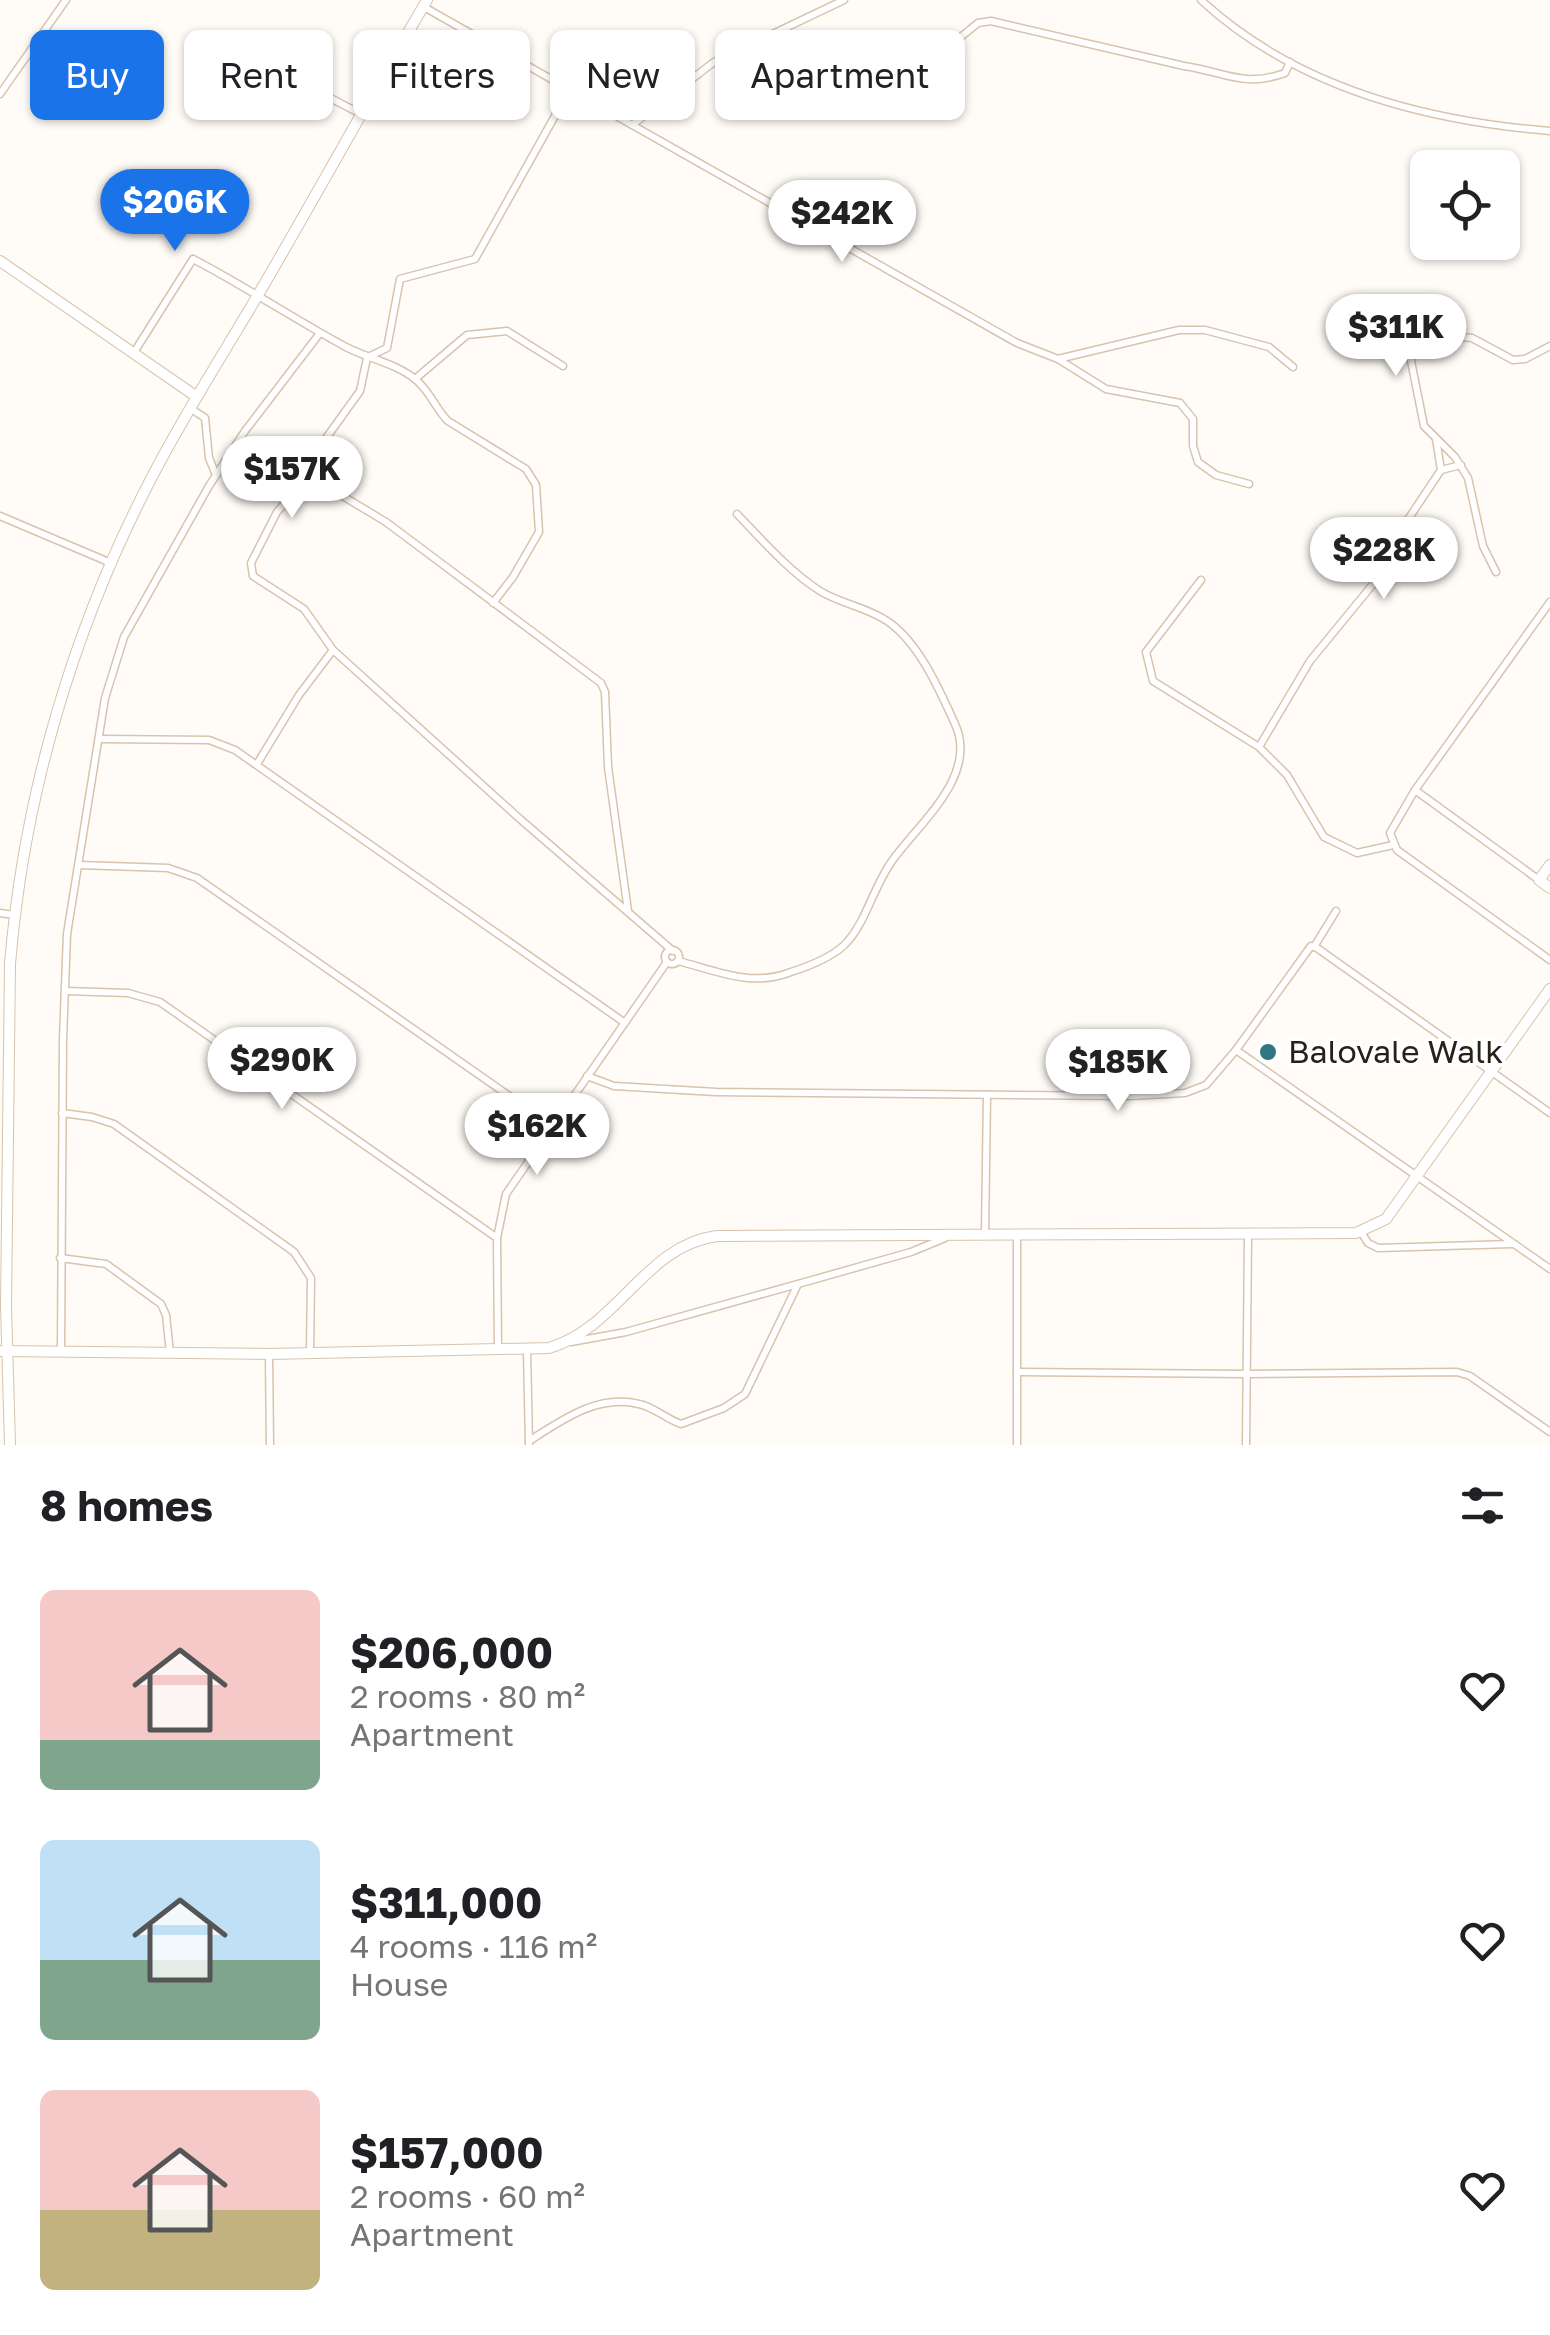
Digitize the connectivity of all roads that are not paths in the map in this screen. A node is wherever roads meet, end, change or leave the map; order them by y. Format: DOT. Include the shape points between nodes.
graph roads {
  1 [pos="66,0"];
  2 [pos="844,0"];
  3 [pos="1201,0"];
  4 [pos="425,3"];
  5 [pos="409,30"];
  6 [pos="965,34"];
  7 [pos="1290,62"];
  8 [pos="550,76"];
  9 [pos="0,94"];
  10 [pos="358,120"];
  11 [pos="552,120"];
  12 [pos="625,120"];
  13 [pos="632,124"];
  14 [pos="1550,131"];
  15 [pos="0,261"];
  16 [pos="259,294"];
  17 [pos="320,333"];
  18 [pos="1550,346"];
  19 [pos="133,354"];
  20 [pos="367,358"];
  21 [pos="1058,359"];
  22 [pos="562,366"];
  23 [pos="1293,366"];
  24 [pos="415,379"];
  25 [pos="197,397"];
  26 [pos="190,408"];
  27 [pos="1436,439"];
  28 [pos="1461,465"];
  29 [pos="1440,470"];
  30 [pos="306,474"];
  31 [pos="216,476"];
  32 [pos="1249,484"];
  33 [pos="737,514"];
  34 [pos="0,516"];
  35 [pos="112,563"];
  36 [pos="1496,572"];
  37 [pos="1200,580"];
  38 [pos="493,602"];
  39 [pos="1550,602"];
  40 [pos="333,650"];
  41 [pos="101,739"];
  42 [pos="1259,746"];
  43 [pos="257,764"];
  44 [pos="1415,790"];
  45 [pos="1392,845"];
  46 [pos="79,864"];
  47 [pos="1550,865"];
  48 [pos="1540,880"];
  49 [pos="1550,888"];
  50 [pos="628,911"];
  51 [pos="1336,911"];
  52 [pos="0,913"];
  53 [pos="14,915"];
  54 [pos="1314,946"];
  55 [pos="673,951"];
  56 [pos="678,960"];
  57 [pos="1550,960"];
  58 [pos="667,962"];
  59 [pos="1550,989"];
  60 [pos="66,992"];
  61 [pos="624,1023"];
  62 [pos="1236,1050"];
  63 [pos="1492,1072"];
  64 [pos="587,1076"];
  65 [pos="987,1095"];
  66 [pos="62,1113"];
  67 [pos="1550,1113"];
  68 [pos="551,1125"];
  69 [pos="1417,1176"];
  70 [pos="1361,1232"];
  71 [pos="1248,1235"];
  72 [pos="950,1236"];
  73 [pos="985,1236"];
  74 [pos="1017,1237"];
  75 [pos="497,1238"];
  76 [pos="1514,1244"];
  77 [pos="60,1258"];
  78 [pos="1550,1269"];
  79 [pos="798,1284"];
  80 [pos="570,1342"];
  81 [pos="61,1350"];
  82 [pos="4,1351"];
  83 [pos="498,1351"];
  84 [pos="526,1351"];
  85 [pos="170,1353"];
  86 [pos="310,1353"];
  87 [pos="269,1354"];
  88 [pos="1017,1372"];
  89 [pos="1247,1374"];
  90 [pos="1550,1432"];
  91 [pos="530,1443"];
  92 [pos="10,1445"];
  93 [pos="270,1445"];
  94 [pos="1017,1445"];
  95 [pos="1246,1445"];
  1 -- 9 [label="street"];
  2 -- 13 [label="street" via="714,62"];
  3 -- 7 [label="street" via="1238,32"];
  4 -- 5 [label="street"];
  4 -- 8 [label="street"];
  6 -- 7 [label="street" via="992,21 1250,82 1285,73"];
  7 -- 14 [label="street" via="1383,102"];
  10 -- 16 [label="street"];
  11 -- 20 [label="street" via="475,259 400,279 386,348"];
  12 -- 13 [label="street"];
  13 -- 21 [label="street" via="927,294"];
  15 -- 19 [label="street"];
  16 -- 17 [label="street"];
  16 -- 19 [label="street" via="193,259"];
  16 -- 25 [label="street"];
  17 -- 20 [label="street"];
  17 -- 31 [label="street"];
  18 -- 27 [label="street" via="1514,360 1472,338 1408,337 1424,426"];
  19 -- 25 [label="street"];
  20 -- 24 [label="street"];
  20 -- 30 [label="street" via="360,391"];
  21 -- 23 [label="street" via="1179,330 1205,330 1268,347"];
  21 -- 32 [label="street" via="1106,389 1180,403 1193,419 1198,462 1216,476"];
  22 -- 24 [label="street" via="507,330 467,335"];
  24 -- 38 [label="street" via="448,421 534,478 539,532"];
  25 -- 26 [label="street"];
  26 -- 31 [label="street" via="205,418"];
  26 -- 35 [label="street"];
  27 -- 28 [label="street"];
  27 -- 29 [label="street"];
  28 -- 29 [label="street"];
  28 -- 36 [label="street"];
  29 -- 42 [label="street" via="1387,567 1310,661"];
  30 -- 38 [label="street" via="386,522"];
  30 -- 40 [label="street" via="277,512 250,569 304,609"];
  31 -- 41 [label="street" via="124,637"];
  33 -- 56 [label="street" via="820,591 889,622 914,648 959,733 961,750 940,799 891,862 839,950 770,979"];
  34 -- 35 [label="street"];
  35 -- 53 [label="street" via="50,735"];
  37 -- 42 [label="street" via="1146,652 1148,667 1154,682"];
  38 -- 50 [label="street" via="605,692"];
  39 -- 44 [label="street"];
  40 -- 43 [label="street"];
  40 -- 50 [label="street"];
  41 -- 43 [label="street" via="209,740"];
  41 -- 46 [label="street"];
  42 -- 45 [label="street" via="1287,775 1324,837 1357,853"];
  43 -- 61 [label="street"];
  44 -- 45 [label="street" via="1392,828"];
  44 -- 48 [label="street"];
  45 -- 57 [label="street"];
  46 -- 60 [label="street"];
  46 -- 68 [label="street" via="168,868 196,878"];
  47 -- 48 [label="street"];
  48 -- 49 [label="street"];
  50 -- 55 [label="street"];
  51 -- 54 [label="street"];
  52 -- 53 [label="street"];
  53 -- 82 [label="street"];
  54 -- 62 [label="street"];
  54 -- 63 [label="street"];
  55 -- 56 [label="street"];
  55 -- 58 [label="street"];
  56 -- 58 [label="street"];
  58 -- 61 [label="street"];
  59 -- 63 [label="street"];
  60 -- 66 [label="street"];
  60 -- 75 [label="street" via="128,992 160,1002"];
  61 -- 64 [label="street"];
  62 -- 65 [label="street" via="1206,1085 1184,1094"];
  62 -- 69 [label="street"];
  63 -- 67 [label="street"];
  63 -- 69 [label="street"];
  64 -- 65 [label="street" via="614,1086 700,1092"];
  64 -- 68 [label="street"];
  65 -- 73 [label="street"];
  66 -- 77 [label="street"];
  66 -- 86 [label="street" via="114,1124 294,1252 311,1278"];
  68 -- 75 [label="street" via="506,1194"];
  69 -- 70 [label="street" via="1386,1219"];
  69 -- 76 [label="street"];
  70 -- 71 [label="street"];
  70 -- 76 [label="street" via="1378,1248"];
  71 -- 74 [label="street"];
  71 -- 89 [label="street"];
  72 -- 73 [label="street"];
  72 -- 79 [label="street"];
  72 -- 80 [label="street" via="701,1238 676,1248"];
  73 -- 74 [label="street"];
  74 -- 88 [label="street"];
  75 -- 83 [label="street"];
  76 -- 78 [label="street"];
  77 -- 81 [label="street"];
  77 -- 85 [label="street" via="106,1264 161,1304"];
  79 -- 80 [label="street"];
  79 -- 91 [label="street" via="738,1401 681,1424 639,1404 597,1404"];
  80 -- 84 [label="street"];
  81 -- 82 [label="street"];
  81 -- 85 [label="street"];
  82 -- 92 [label="street"];
  83 -- 84 [label="street"];
  83 -- 86 [label="street"];
  84 -- 91 [label="street"];
  85 -- 87 [label="street"];
  86 -- 87 [label="street"];
  87 -- 93 [label="street"];
  88 -- 89 [label="street"];
  88 -- 94 [label="street"];
  89 -- 90 [label="street" via="1457,1372"];
  89 -- 95 [label="street"];
}
